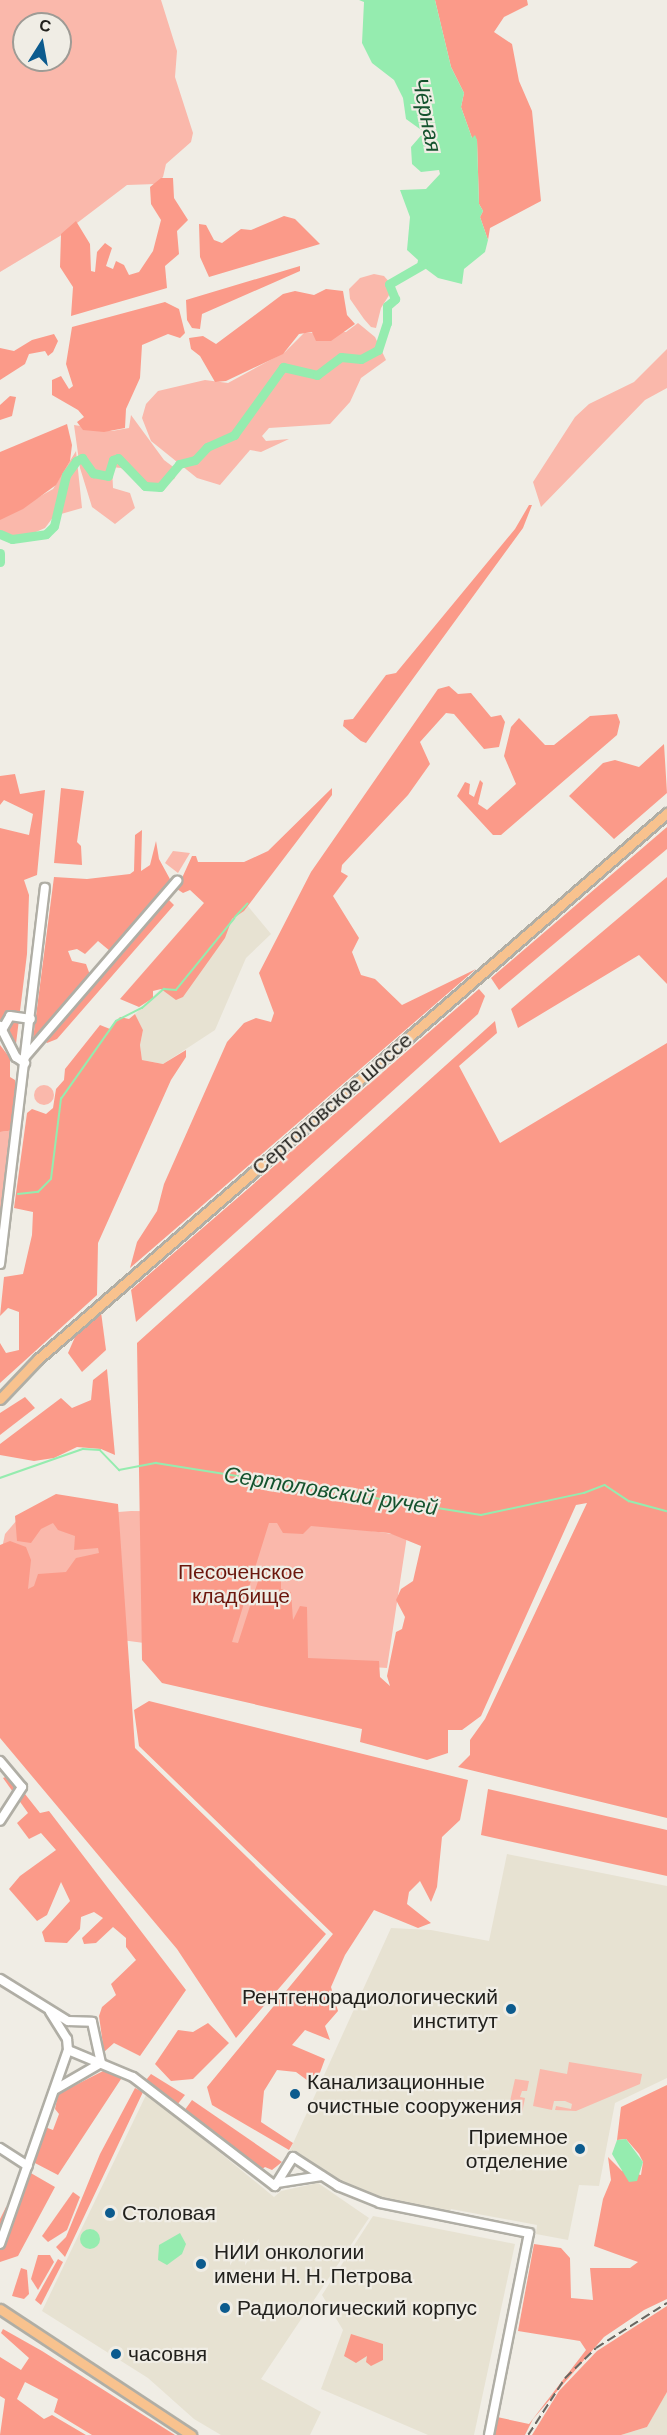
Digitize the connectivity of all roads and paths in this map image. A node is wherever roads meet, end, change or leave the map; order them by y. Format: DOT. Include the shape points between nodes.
graph roads {
  1 [pos="667,813"];
  2 [pos="177,881"];
  3 [pos="45,888"];
  4 [pos="31,1019"];
  5 [pos="1,1028"];
  6 [pos="25,1060"];
  7 [pos="0,1264"];
  8 [pos="0,1398"];
  9 [pos="0,1761"];
  10 [pos="0,1821"];
  11 [pos="0,1979"];
  12 [pos="50,2012"];
  13 [pos="68,2050"];
  14 [pos="101,2063"];
  15 [pos="56,2089"];
  16 [pos="0,2148"];
  17 [pos="28,2166"];
  18 [pos="321,2176"];
  19 [pos="277,2183"];
  20 [pos="0,2244"];
  21 [pos="0,2309"];
  22 [pos="190,2435"];
  23 [pos="489,2435"];
  1 -- 8 [label="main road, Сертоловское шоссе" via="38,1359"];
  2 -- 6 [label="street"];
  3 -- 4 [label="street"];
  4 -- 5 [label="street" via="10,1016"];
  4 -- 6 [label="street"];
  5 -- 6 [label="street" via="16,1057"];
  6 -- 7 [label="street"];
  9 -- 10 [label="street" via="22,1787"];
  11 -- 12 [label="street"];
  12 -- 13 [label="street" via="67,2039"];
  12 -- 14 [label="street" via="68,2021 92,2022"];
  13 -- 14 [label="street"];
  13 -- 15 [label="street"];
  14 -- 15 [label="street"];
  14 -- 19 [label="street" via="133,2077 275,2186"];
  15 -- 17 [label="street"];
  16 -- 17 [label="street"];
  17 -- 20 [label="street"];
  18 -- 19 [label="street"];
  18 -- 19 [label="street" via="293,2157"];
  18 -- 23 [label="street" via="380,2203 528,2234"];
  21 -- 22 [label="main road"];
}
